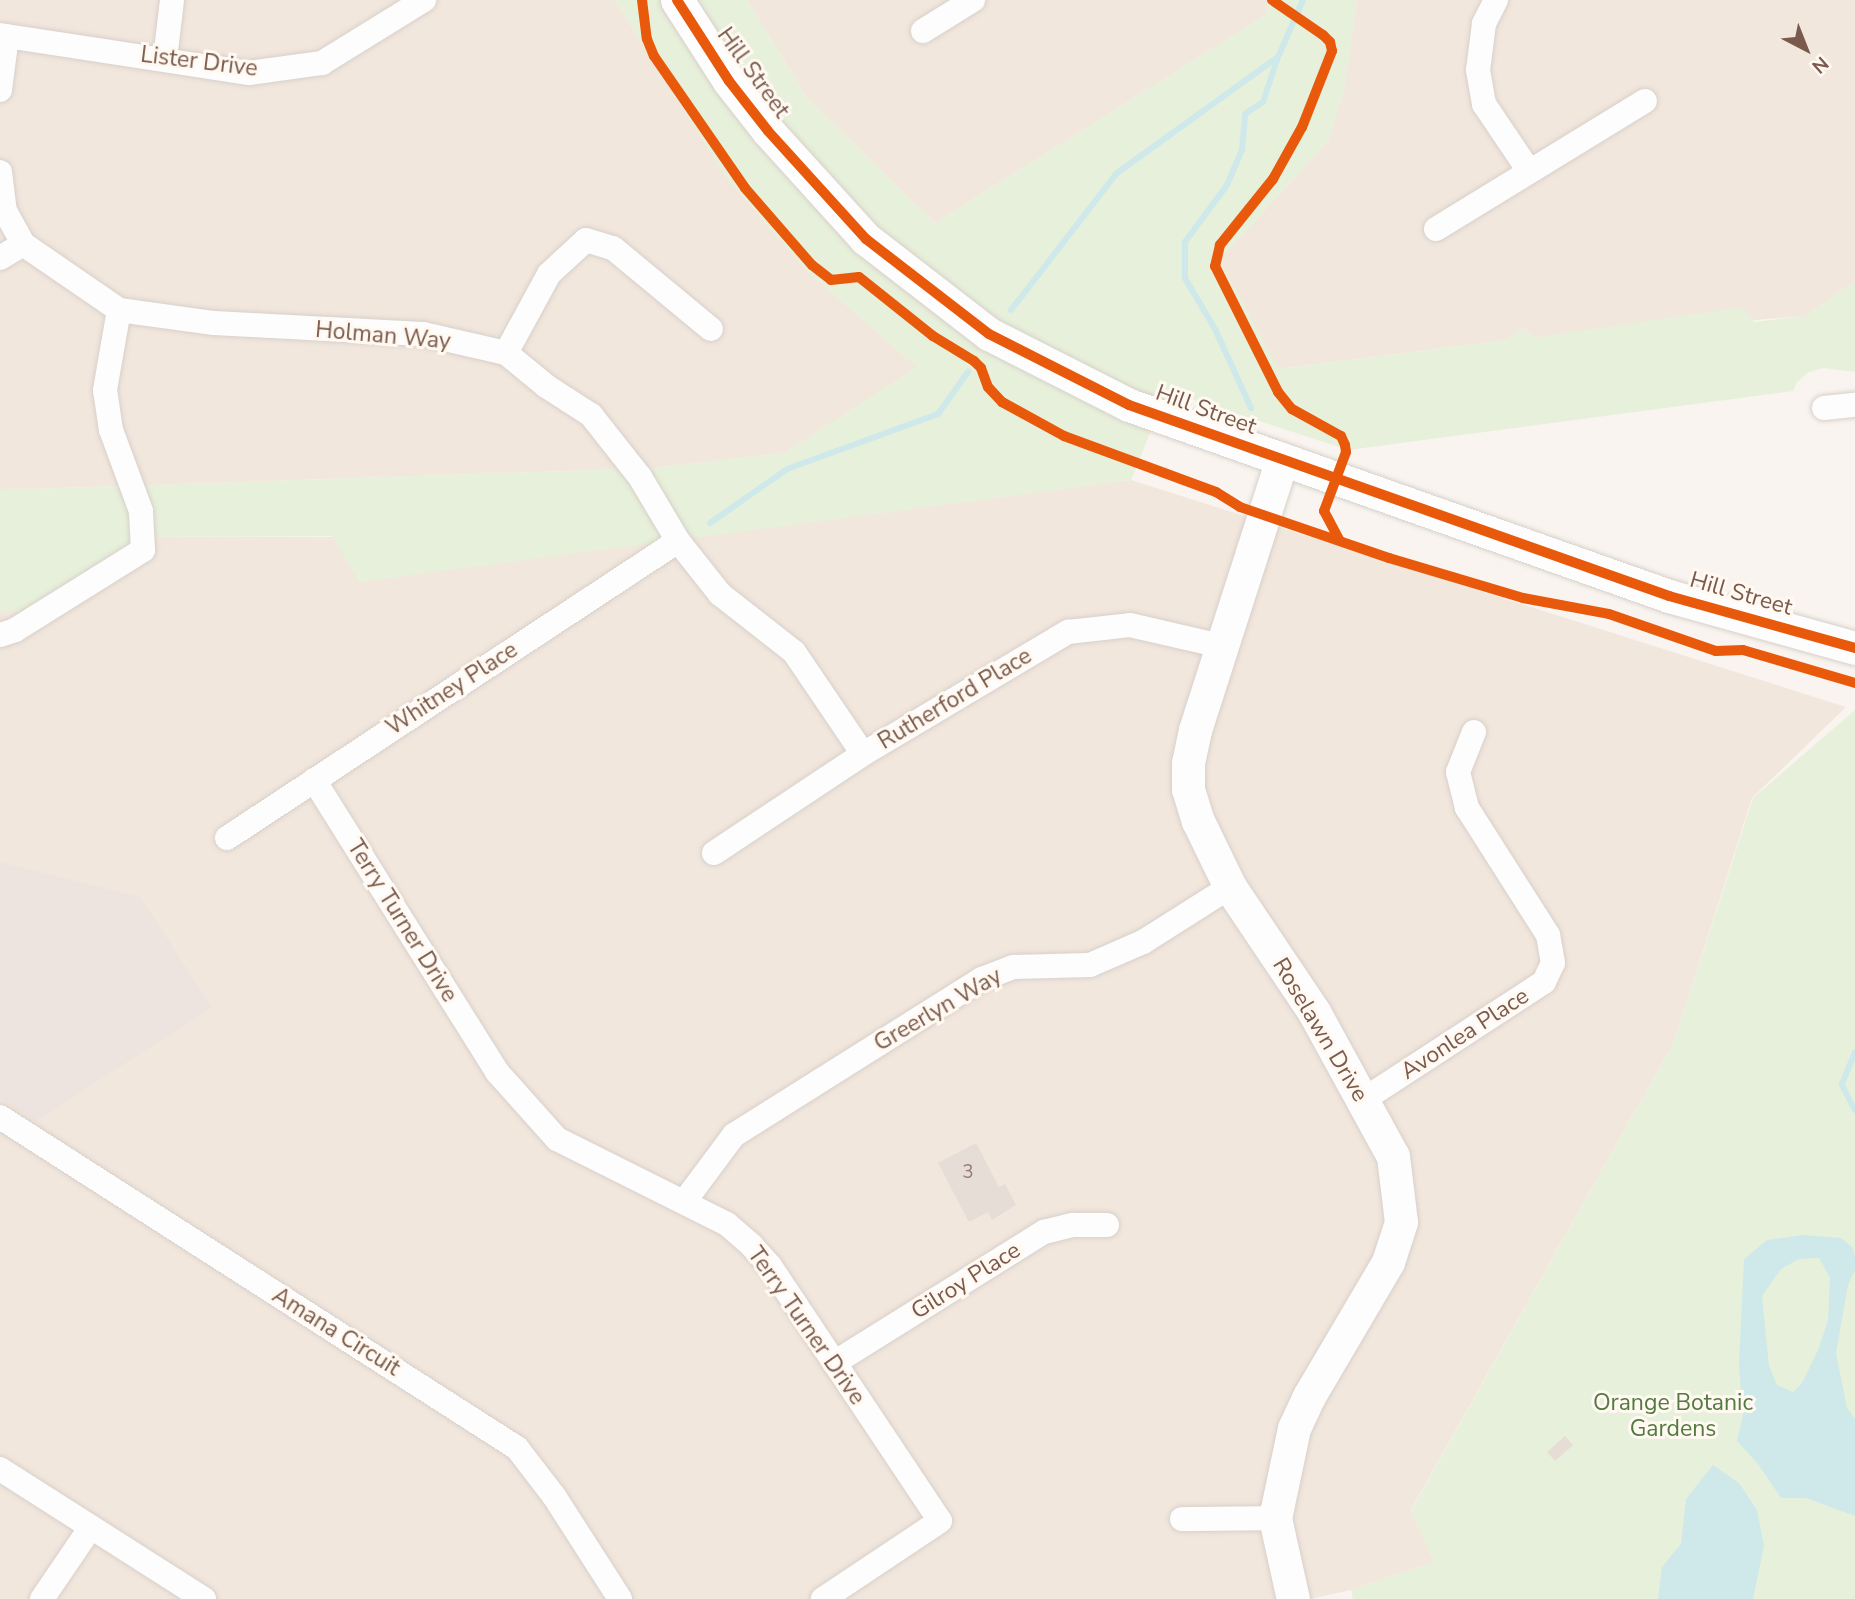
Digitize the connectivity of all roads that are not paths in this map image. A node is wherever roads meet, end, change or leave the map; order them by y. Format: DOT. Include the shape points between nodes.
graph roads {
  1 [pos="172,0"];
  2 [pos="424,0"];
  3 [pos="677,0"];
  4 [pos="973,0"];
  5 [pos="1496,0"];
  6 [pos="923,31"];
  7 [pos="3,36"];
  8 [pos="165,59"];
  9 [pos="0,90"];
  10 [pos="1645,102"];
  11 [pos="1529,171"];
  12 [pos="0,172"];
  13 [pos="1436,229"];
  14 [pos="23,244"];
  15 [pos="0,258"];
  16 [pos="119,310"];
  17 [pos="711,329"];
  18 [pos="506,353"];
  19 [pos="1855,405"];
  20 [pos="1824,408"];
  21 [pos="1282,459"];
  22 [pos="678,541"];
  23 [pos="0,635"];
  24 [pos="1221,646"];
  25 [pos="1855,648"];
  26 [pos="1474,732"];
  27 [pos="863,754"];
  28 [pos="314,780"];
  29 [pos="227,838"];
  30 [pos="714,853"];
  31 [pos="1230,887"];
  32 [pos="1363,1100"];
  33 [pos="0,1117"];
  34 [pos="684,1202"];
  35 [pos="1107,1225"];
  36 [pos="834,1363"];
  37 [pos="0,1469"];
  38 [pos="1275,1518"];
  39 [pos="1182,1519"];
  40 [pos="92,1527"];
  41 [pos="42,1599"];
  42 [pos="204,1599"];
  43 [pos="620,1599"];
  44 [pos="823,1599"];
  45 [pos="1293,1599"];
  1 -- 8 [label="street"];
  2 -- 8 [label="street, Lister Drive" via="322,63 249,73"];
  3 -- 21 [label="main road, Hill Street" via="729,81 768,131 866,239 989,334 1129,405"];
  4 -- 6 [label="street"];
  5 -- 11 [label="street" via="1485,24 1478,71 1484,104"];
  7 -- 8 [label="street, Lister Drive"];
  7 -- 9 [label="street"];
  10 -- 11 [label="street"];
  11 -- 13 [label="street"];
  12 -- 14 [label="street, Holman Way" via="5,211"];
  14 -- 15 [label="street"];
  14 -- 16 [label="street, Holman Way"];
  16 -- 18 [label="street, Holman Way" via="214,323 423,334"];
  16 -- 23 [label="street" via="105,390 111,430 141,511 144,550 15,631"];
  17 -- 18 [label="street" via="613,248 586,240 549,274"];
  18 -- 22 [label="street, Holman Way" via="591,415 640,477"];
  19 -- 20 [label="street"];
  21 -- 24 [label="main road, Roselawn Drive"];
  21 -- 25 [label="main road, Hill Street" via="1669,596"];
  22 -- 27 [label="street, Holman Way" via="720,594 794,652"];
  22 -- 28 [label="street, Whitney Place"];
  24 -- 27 [label="street, Rutherford Place" via="1130,625 1068,632"];
  24 -- 31 [label="main road, Roselawn Drive" via="1195,730 1188,789"];
  26 -- 32 [label="street, Avonlea Place" via="1458,772 1467,808 1548,935 1553,963 1544,982"];
  27 -- 30 [label="street, Rutherford Place"];
  28 -- 29 [label="street, Whitney Place"];
  28 -- 34 [label="street, Terry Turner Drive" via="497,1072 558,1139"];
  31 -- 32 [label="main road, Roselawn Drive" via="1314,1013"];
  31 -- 34 [label="street, Greerlyn Way" via="1143,942 1090,964 1014,967 982,979 734,1135"];
  32 -- 38 [label="main road, Roselawn Drive" via="1393,1156 1401,1222 1388,1262 1294,1428"];
  33 -- 43 [label="street, Amana Circuit" via="517,1448 542,1478"];
  34 -- 36 [label="street, Terry Turner Drive" via="727,1224 752,1246"];
  35 -- 36 [label="street, Gilroy Place" via="1073,1225 1044,1232"];
  36 -- 44 [label="street, Terry Turner Drive" via="940,1521"];
  37 -- 40 [label="street"];
  38 -- 39 [label="street"];
  38 -- 45 [label="main road, Roselawn Drive"];
  40 -- 41 [label="street"];
  40 -- 42 [label="street"];
}
